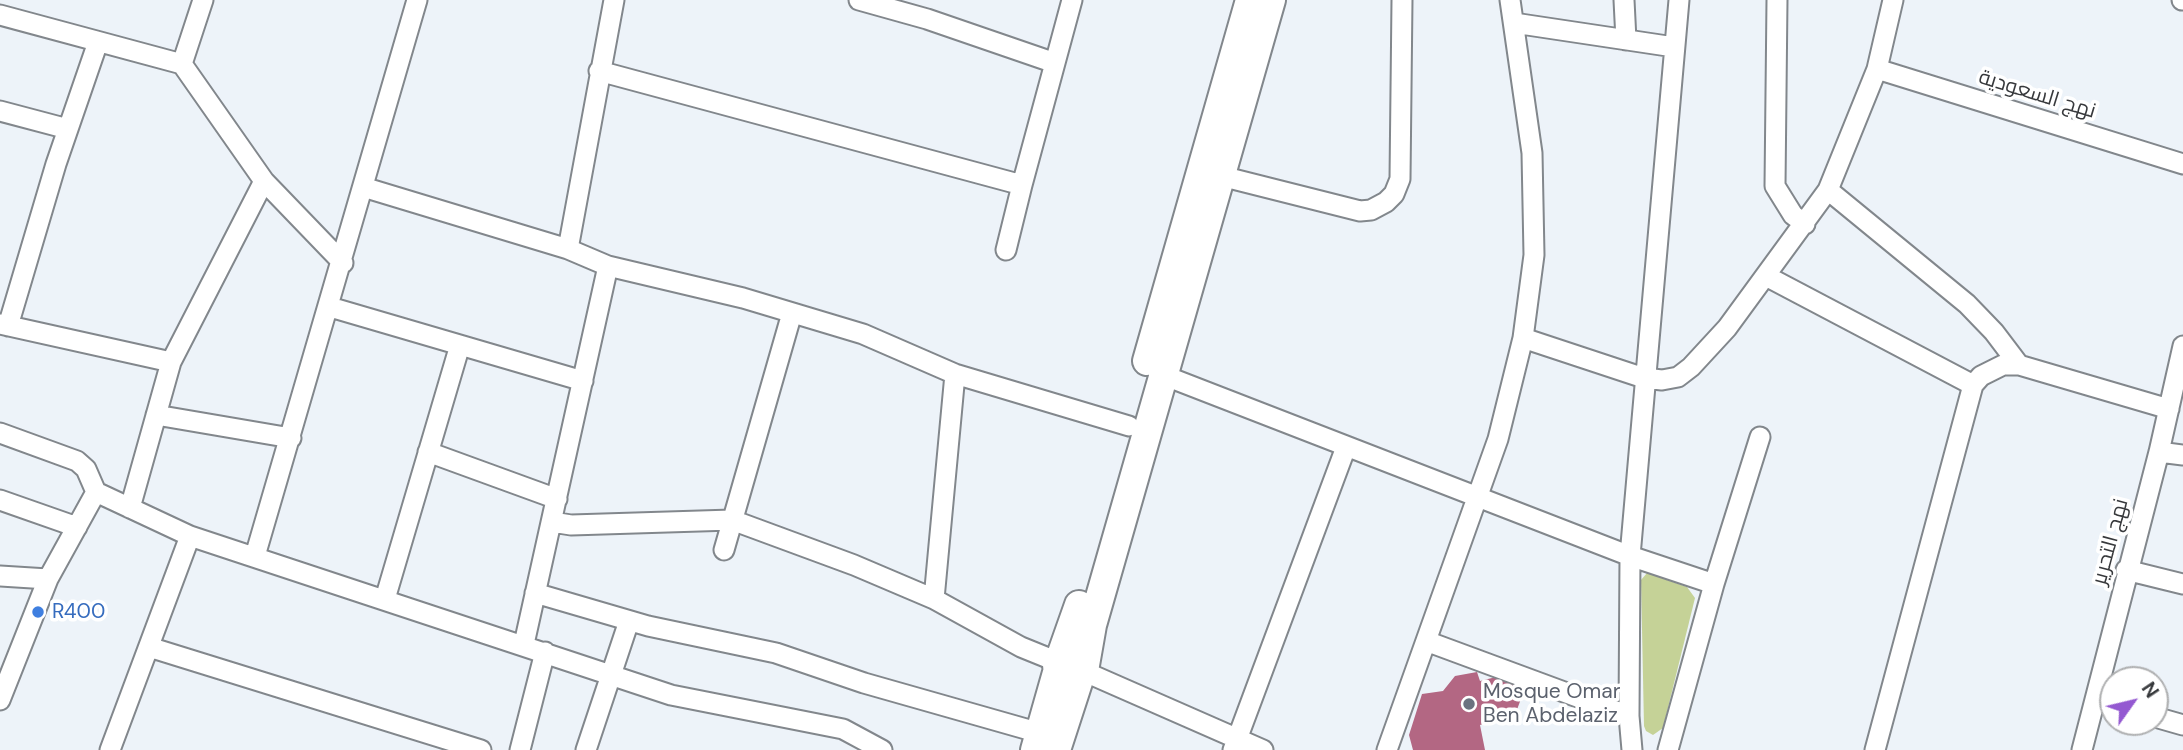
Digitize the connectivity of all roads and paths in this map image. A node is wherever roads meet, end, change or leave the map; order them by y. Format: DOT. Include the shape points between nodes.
graph roads {
  1 [pos="203,0"];
  2 [pos="417,0"];
  3 [pos="614,0"];
  4 [pos="859,0"];
  5 [pos="1072,0"];
  6 [pos="1250,0"];
  7 [pos="1271,0"];
  8 [pos="1402,0"];
  9 [pos="1510,0"];
  10 [pos="1624,0"];
  11 [pos="1679,0"];
  12 [pos="1777,0"];
  13 [pos="1893,0"];
  14 [pos="930,9"];
  15 [pos="0,15"];
  16 [pos="1514,23"];
  17 [pos="1626,40"];
  18 [pos="98,42"];
  19 [pos="1674,47"];
  20 [pos="1055,63"];
  21 [pos="182,64"];
  22 [pos="1877,69"];
  23 [pos="599,71"];
  24 [pos="0,111"];
  25 [pos="68,129"];
  26 [pos="2183,164"];
  27 [pos="1221,176"];
  28 [pos="264,181"];
  29 [pos="1022,186"];
  30 [pos="363,187"];
  31 [pos="1828,190"];
  32 [pos="1805,224"];
  33 [pos="568,249"];
  34 [pos="1006,250"];
  35 [pos="343,263"];
  36 [pos="608,266"];
  37 [pos="1766,276"];
  38 [pos="330,307"];
  39 [pos="792,313"];
  40 [pos="4,325"];
  41 [pos="1523,338"];
  42 [pos="460,345"];
  43 [pos="2183,346"];
  44 [pos="171,362"];
  45 [pos="2019,365"];
  46 [pos="955,374"];
  47 [pos="1163,375"];
  48 [pos="1644,379"];
  49 [pos="583,381"];
  50 [pos="1973,385"];
  51 [pos="2169,409"];
  52 [pos="156,415"];
  53 [pos="1129,426"];
  54 [pos="0,433"];
  55 [pos="290,438"];
  56 [pos="1760,438"];
  57 [pos="1346,447"];
  58 [pos="428,452"];
  59 [pos="2160,452"];
  60 [pos="2183,455"];
  61 [pos="96,492"];
  62 [pos="1476,496"];
  63 [pos="557,499"];
  64 [pos="0,500"];
  65 [pos="130,508"];
  66 [pos="732,520"];
  67 [pos="552,522"];
  68 [pos="77,527"];
  69 [pos="190,536"];
  70 [pos="723,550"];
  71 [pos="255,556"];
  72 [pos="1630,556"];
  73 [pos="2126,570"];
  74 [pos="0,576"];
  75 [pos="48,579"];
  76 [pos="1714,584"];
  77 [pos="2183,584"];
  78 [pos="536,593"];
  79 [pos="385,599"];
  80 [pos="934,599"];
  81 [pos="629,621"];
  82 [pos="1426,641"];
  83 [pos="524,644"];
  84 [pos="149,647"];
  85 [pos="545,652"];
  86 [pos="1071,666"];
  87 [pos="2110,666"];
  88 [pos="611,674"];
  89 [pos="0,700"];
  90 [pos="2099,713"];
  91 [pos="1629,716"];
  92 [pos="1044,744"];
  93 [pos="1235,744"];
  94 [pos="110,750"];
  95 [pos="481,750"];
  96 [pos="520,750"];
  97 [pos="586,750"];
  98 [pos="881,750"];
  99 [pos="1263,750"];
  100 [pos="1387,750"];
  101 [pos="1632,750"];
  102 [pos="1668,750"];
  103 [pos="1875,750"];
  104 [pos="2082,750"];
  1 -- 21 [label="street"];
  2 -- 30 [label="street"];
  3 -- 23 [label="street"];
  4 -- 14 [label="street"];
  5 -- 20 [label="street"];
  6 -- 53 [label="main road"];
  7 -- 27 [label="main road"];
  8 -- 27 [label="street" via="1400,179 1394,194 1371,210 1360,211"];
  9 -- 16 [label="street"];
  10 -- 17 [label="street"];
  11 -- 19 [label="street"];
  12 -- 32 [label="street" via="1775,186 1793,215"];
  13 -- 22 [label="street"];
  14 -- 20 [label="street"];
  15 -- 18 [label="street"];
  16 -- 17 [label="street"];
  16 -- 41 [label="street" via="1532,153 1534,255"];
  17 -- 19 [label="street"];
  18 -- 21 [label="street"];
  18 -- 25 [label="street"];
  19 -- 48 [label="street"];
  20 -- 29 [label="street"];
  21 -- 28 [label="street"];
  22 -- 26 [label="street, نهج السعودية"];
  22 -- 31 [label="street"];
  23 -- 29 [label="street"];
  23 -- 33 [label="street"];
  24 -- 25 [label="street"];
  25 -- 40 [label="street"];
  27 -- 47 [label="main road"];
  28 -- 35 [label="street"];
  28 -- 44 [label="street"];
  29 -- 34 [label="street"];
  30 -- 33 [label="street"];
  30 -- 35 [label="street"];
  31 -- 32 [label="street"];
  31 -- 45 [label="street" via="1967,304"];
  32 -- 37 [label="street"];
  33 -- 36 [label="street"];
  35 -- 38 [label="street"];
  36 -- 39 [label="street"];
  36 -- 49 [label="street"];
  37 -- 48 [label="street" via="1691,367 1678,377"];
  37 -- 50 [label="street"];
  38 -- 42 [label="street"];
  38 -- 55 [label="street"];
  39 -- 46 [label="street" via="863,334"];
  39 -- 66 [label="street"];
  40 -- 44 [label="street"];
  41 -- 48 [label="street"];
  41 -- 62 [label="street" via="1508,406"];
  42 -- 49 [label="street"];
  42 -- 58 [label="street"];
  43 -- 51 [label="street, نهج التحرير"];
  44 -- 52 [label="street"];
  45 -- 50 [label="street" via="1991,370"];
  45 -- 51 [label="street"];
  46 -- 53 [label="street"];
  46 -- 80 [label="street"];
  47 -- 57 [label="street"];
  47 -- 86 [label="main road" via="1091,625"];
  48 -- 72 [label="street"];
  49 -- 63 [label="street"];
  50 -- 103 [label="street"];
  51 -- 59 [label="street, نهج التحرير"];
  52 -- 55 [label="street"];
  52 -- 65 [label="street"];
  53 -- 86 [label="main road" via="1071,632"];
  54 -- 61 [label="street" via="77,461"];
  55 -- 71 [label="street"];
  56 -- 76 [label="street"];
  57 -- 62 [label="street"];
  57 -- 93 [label="street"];
  58 -- 63 [label="street"];
  58 -- 79 [label="street"];
  59 -- 60 [label="street"];
  59 -- 73 [label="street, نهج التحرير"];
  61 -- 65 [label="street"];
  61 -- 68 [label="street"];
  62 -- 72 [label="street"];
  62 -- 82 [label="street"];
  63 -- 67 [label="street"];
  64 -- 68 [label="street"];
  65 -- 69 [label="street"];
  66 -- 67 [label="street"];
  66 -- 70 [label="street"];
  66 -- 80 [label="street"];
  67 -- 78 [label="street"];
  68 -- 75 [label="street"];
  69 -- 71 [label="street"];
  69 -- 84 [label="street"];
  71 -- 79 [label="street"];
  72 -- 76 [label="street"];
  72 -- 91 [label="street"];
  73 -- 77 [label="street"];
  73 -- 87 [label="street, نهج التحرير"];
  74 -- 75 [label="street"];
  75 -- 89 [label="street"];
  76 -- 102 [label="street"];
  78 -- 81 [label="street"];
  78 -- 83 [label="street"];
  79 -- 83 [label="street"];
  80 -- 86 [label="street" via="1021,646"];
  81 -- 88 [label="street"];
  81 -- 92 [label="street" via="776,653"];
  82 -- 91 [label="street"];
  82 -- 100 [label="street"];
  83 -- 85 [label="street"];
  84 -- 94 [label="street"];
  84 -- 95 [label="street"];
  85 -- 88 [label="street"];
  85 -- 96 [label="street"];
  86 -- 92 [label="main road"];
  86 -- 93 [label="street"];
  88 -- 97 [label="street"];
  88 -- 98 [label="street" via="671,695 843,729"];
  90 -- 104 [label="street, نهج التحرير"];
  91 -- 101 [label="street"];
  93 -- 99 [label="street"];
}
